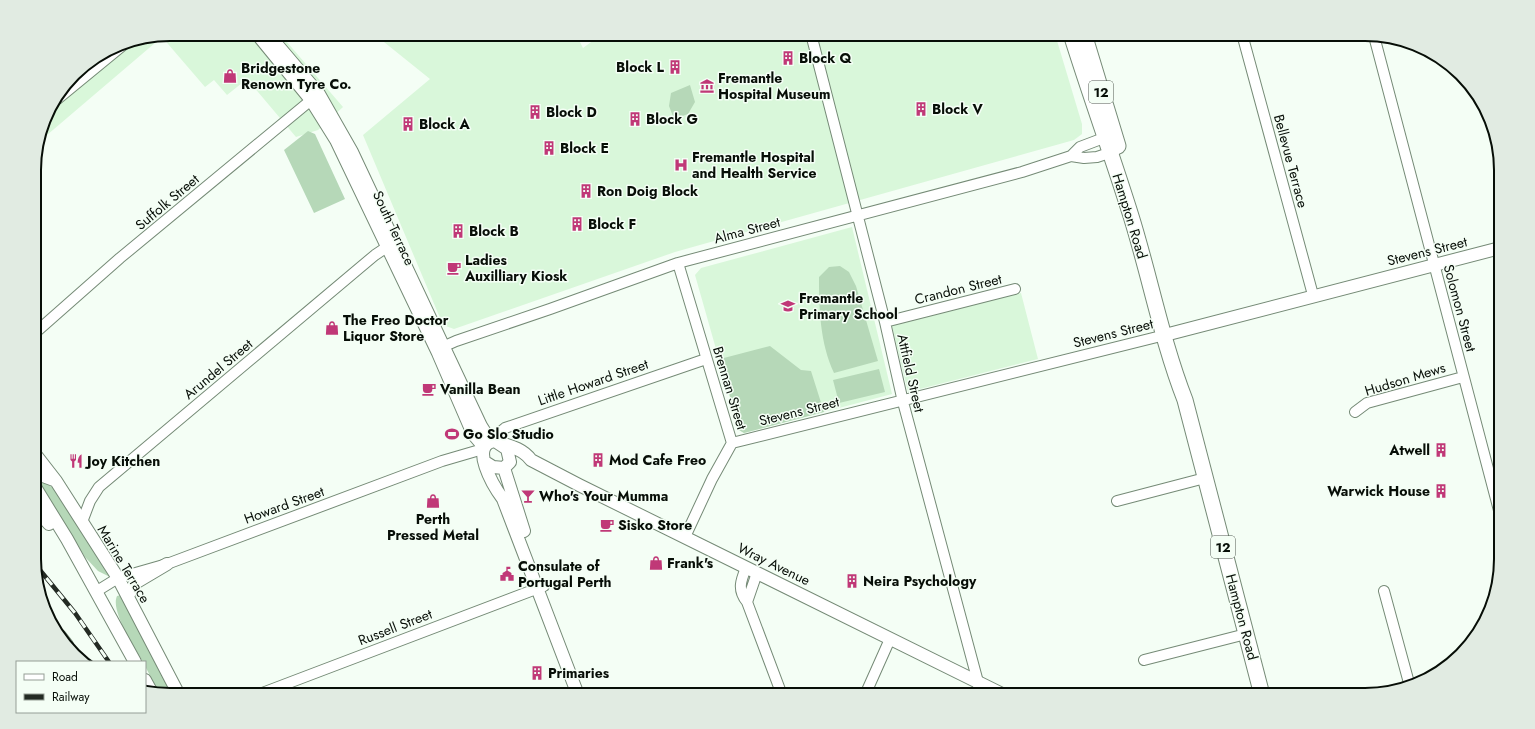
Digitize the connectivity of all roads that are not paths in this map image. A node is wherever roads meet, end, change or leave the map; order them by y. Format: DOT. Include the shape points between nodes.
graph roads {
  1 [pos="271,41"];
  2 [pos="813,41"];
  3 [pos="1074,41"];
  4 [pos="1086,41"];
  5 [pos="1244,41"];
  6 [pos="1375,42"];
  7 [pos="104,60"];
  8 [pos="76,82"];
  9 [pos="315,97"];
  10 [pos="1109,136"];
  11 [pos="1115,152"];
  12 [pos="1071,156"];
  13 [pos="856,214"];
  14 [pos="387,247"];
  15 [pos="1494,250"];
  16 [pos="678,263"];
  17 [pos="1434,265"];
  18 [pos="1015,289"];
  19 [pos="1313,295"];
  20 [pos="884,322"];
  21 [pos="41,328"];
  22 [pos="1169,334"];
  23 [pos="440,348"];
  24 [pos="706,359"];
  25 [pos="1463,377"];
  26 [pos="903,402"];
  27 [pos="1355,412"];
  28 [pos="732,443"];
  29 [pos="490,444"];
  30 [pos="531,460"];
  31 [pos="41,462"];
  32 [pos="485,462"];
  33 [pos="506,465"];
  34 [pos="41,475"];
  35 [pos="1205,478"];
  36 [pos="56,481"];
  37 [pos="1494,492"];
  38 [pos="41,497"];
  39 [pos="1117,501"];
  40 [pos="41,515"];
  41 [pos="82,522"];
  42 [pos="685,537"];
  43 [pos="67,539"];
  44 [pos="167,564"];
  45 [pos="746,568"];
  46 [pos="757,573"];
  47 [pos="118,578"];
  48 [pos="541,587"];
  49 [pos="97,591"];
  50 [pos="1384,591"];
  51 [pos="128,596"];
  52 [pos="747,602"];
  53 [pos="1246,634"];
  54 [pos="890,639"];
  55 [pos="1144,660"];
  56 [pos="134,661"];
  57 [pos="1408,680"];
  58 [pos="978,682"];
  59 [pos="175,688"];
  60 [pos="275,688"];
  61 [pos="576,688"];
  62 [pos="583,688"];
  63 [pos="779,688"];
  64 [pos="868,688"];
  65 [pos="978,688"];
  66 [pos="990,688"];
  67 [pos="1260,688"];
  1 -- 9 [label="street, South Terrace"];
  2 -- 13 [label="street, Attfield Street"];
  3 -- 10 [label="main road, Hampton Road / 12"];
  4 -- 10 [label="main road, Hampton Road / 12"];
  5 -- 19 [label="street, Bellevue Terrace"];
  6 -- 17 [label="street, Solomon Street"];
  7 -- 8 [label="street"];
  9 -- 14 [label="street, South Terrace"];
  9 -- 21 [label="street, Suffolk Street" via="120,258"];
  9 -- 23 [label="street, South Terrace" via="352,152"];
  10 -- 11 [label="main road, Hampton Road / 12"];
  10 -- 12 [label="street, Alma Street" via="1080,147"];
  11 -- 12 [label="street, Alma Street" via="1084,158"];
  11 -- 22 [label="main road, Hampton Road / 12"];
  12 -- 13 [label="street, Alma Street" via="1016,174"];
  13 -- 16 [label="street, Alma Street"];
  13 -- 20 [label="street, Attfield Street"];
  14 -- 23 [label="street, South Terrace"];
  14 -- 41 [label="street, Arundel Street" via="99,487"];
  15 -- 17 [label="street, Stevens Street"];
  16 -- 23 [label="street, Alma Street"];
  16 -- 24 [label="street, Brennan Street"];
  17 -- 19 [label="street, Stevens Street"];
  17 -- 25 [label="street, Solomon Street"];
  18 -- 20 [label="street, Crandon Street"];
  19 -- 22 [label="street, Stevens Street"];
  20 -- 26 [label="street, Attfield Street"];
  22 -- 26 [label="street, Stevens Street"];
  22 -- 35 [label="main road, Hampton Road / 12" via="1180,365 1185,400"];
  23 -- 29 [label="street, South Terrace" via="473,434"];
  24 -- 28 [label="street, Brennan Street"];
  24 -- 29 [label="street, Little Howard Street" via="505,428"];
  25 -- 27 [label="street, Hudson Mews" via="1367,403"];
  25 -- 37 [label="street, Solomon Street"];
  26 -- 28 [label="street, Stevens Street"];
  26 -- 58 [label="street, Attfield Street"];
  28 -- 42 [label="street, Brennan Street"];
  29 -- 30 [label="street, Wray Avenue" via="509,445 527,454"];
  29 -- 32 [label="street"];
  29 -- 33 [label="street, South Terrace" via="507,449"];
  29 -- 44 [label="street, Howard Street"];
  30 -- 33 [label="street"];
  30 -- 42 [label="street, Wray Avenue"];
  31 -- 36 [label="street, Marine Terrace"];
  32 -- 33 [label="street" via="493,467"];
  32 -- 48 [label="street" via="490,481 502,499"];
  33 -- 48 [label="street" via="519,519"];
  34 -- 36 [label="street"];
  35 -- 39 [label="street"];
  35 -- 53 [label="main road, Hampton Road / 12"];
  36 -- 41 [label="street, Marine Terrace"];
  38 -- 43 [label="street"];
  40 -- 43 [label="street"];
  41 -- 47 [label="street, Marine Terrace"];
  42 -- 45 [label="street, Wray Avenue"];
  43 -- 49 [label="street"];
  44 -- 47 [label="street, Howard Street"];
  44 -- 51 [label="street" via="135,583"];
  45 -- 46 [label="street, Wray Avenue"];
  45 -- 52 [label="street" via="740,581 740,589"];
  46 -- 52 [label="street"];
  46 -- 54 [label="street, Wray Avenue"];
  47 -- 49 [label="street, Howard Street"];
  47 -- 51 [label="street, Marine Terrace"];
  48 -- 60 [label="street, Russell Street"];
  48 -- 61 [label="street"];
  48 -- 62 [label="street"];
  49 -- 56 [label="street"];
  50 -- 57 [label="street"];
  51 -- 59 [label="street, Marine Terrace"];
  52 -- 63 [label="street"];
  53 -- 55 [label="street"];
  53 -- 67 [label="main road, Hampton Road / 12"];
  54 -- 58 [label="street, Wray Avenue"];
  54 -- 64 [label="street"];
  58 -- 65 [label="street, Attfield Street"];
  58 -- 66 [label="street, Wray Avenue"];
}
